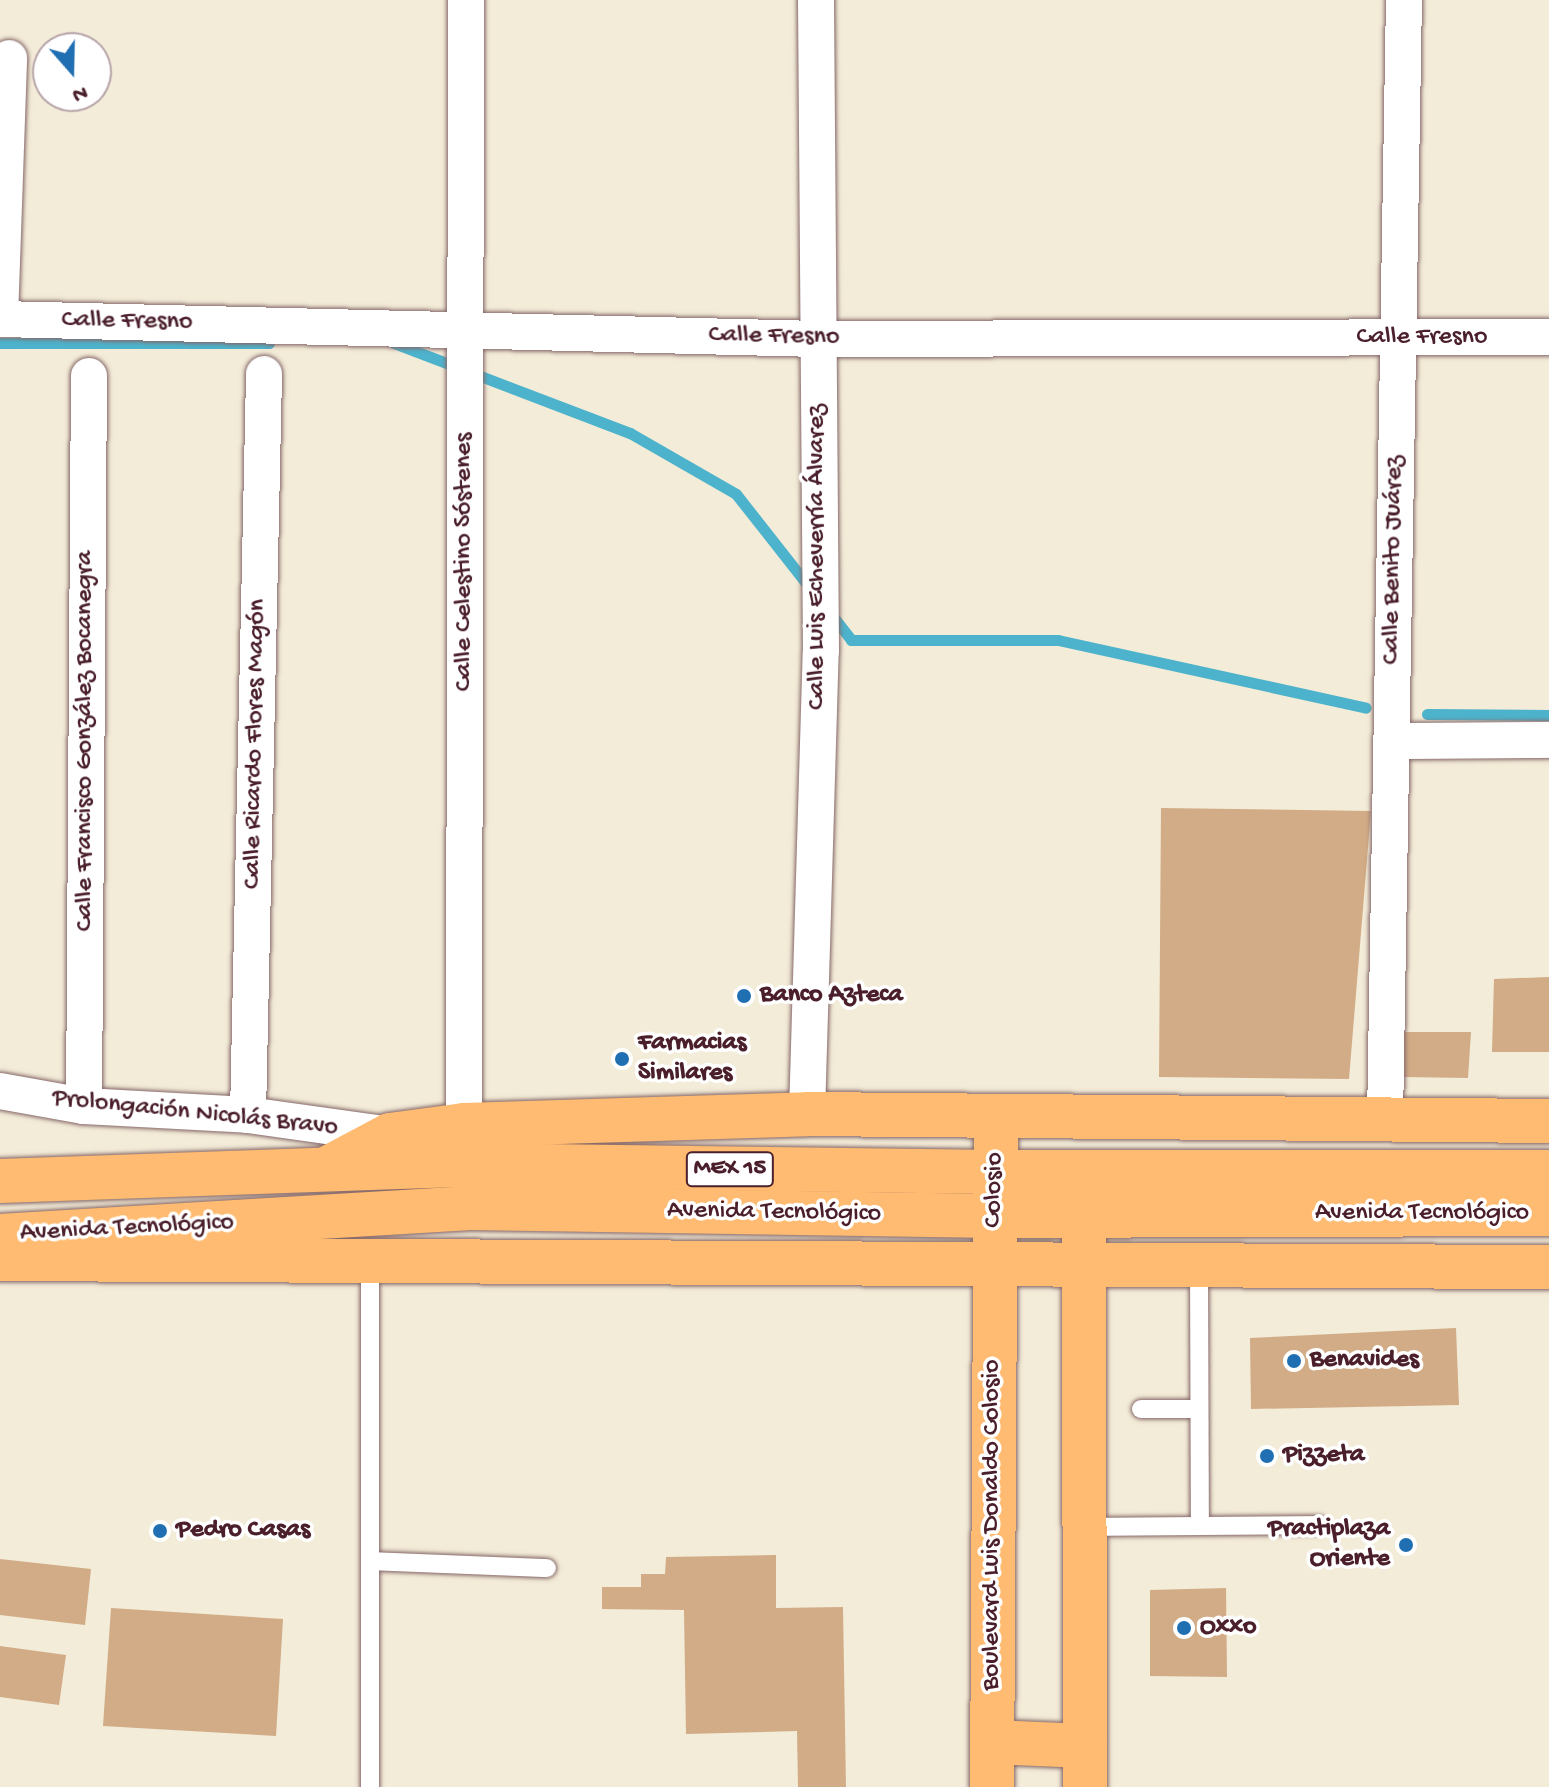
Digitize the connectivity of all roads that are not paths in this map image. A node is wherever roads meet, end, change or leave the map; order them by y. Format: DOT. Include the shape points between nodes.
graph roads {
  1 [pos="466,0"];
  2 [pos="816,0"];
  3 [pos="1404,0"];
  4 [pos="9,58"];
  5 [pos="0,319"];
  6 [pos="1549,337"];
  7 [pos="465,338"];
  8 [pos="1398,338"];
  9 [pos="817,339"];
  10 [pos="264,374"];
  11 [pos="89,376"];
  12 [pos="1549,740"];
  13 [pos="1391,741"];
  14 [pos="0,1091"];
  15 [pos="84,1106"];
  16 [pos="807,1114"];
  17 [pos="248,1115"];
  18 [pos="996,1117"];
  19 [pos="1083,1118"];
  20 [pos="1385,1120"];
  21 [pos="1549,1121"];
  22 [pos="464,1125"];
  23 [pos="390,1135"];
  24 [pos="326,1169"];
  25 [pos="997,1172"];
  26 [pos="1084,1172"];
  27 [pos="1549,1172"];
  28 [pos="0,1181"];
  29 [pos="1549,1214"];
  30 [pos="995,1216"];
  31 [pos="1083,1216"];
  32 [pos="0,1236"];
  33 [pos="0,1259"];
  34 [pos="370,1262"];
  35 [pos="995,1263"];
  36 [pos="1085,1263"];
  37 [pos="1199,1264"];
  38 [pos="1549,1267"];
  39 [pos="1141,1409"];
  40 [pos="1198,1409"];
  41 [pos="1319,1525"];
  42 [pos="1200,1526"];
  43 [pos="1085,1527"];
  44 [pos="371,1561"];
  45 [pos="547,1568"];
  46 [pos="992,1742"];
  47 [pos="1085,1766"];
  48 [pos="370,1787"];
  49 [pos="992,1787"];
  1 -- 7 [label="street, Calle Celestino Sóstenes"];
  2 -- 9 [label="street, Calle Luis Echeverría Álvarez"];
  3 -- 8 [label="street, Calle Benito Juárez"];
  4 -- 5 [label="street"];
  5 -- 7 [label="street, Calle Fresno"];
  6 -- 8 [label="street, Calle Fresno"];
  7 -- 9 [label="street, Calle Fresno"];
  7 -- 22 [label="street, Calle Celestino Sóstenes"];
  8 -- 9 [label="street, Calle Fresno"];
  8 -- 13 [label="street, Calle Benito Juárez"];
  9 -- 16 [label="street, Calle Luis Echeverría Álvarez" via="821,651"];
  10 -- 17 [label="street, Calle Ricardo Flores Magón"];
  11 -- 15 [label="street, Calle Francisco González Bocanegra"];
  12 -- 13 [label="street"];
  13 -- 20 [label="street, Calle Benito Juárez"];
  14 -- 15 [label="street, Prolongación Nicolás Bravo"];
  15 -- 17 [label="street, Prolongación Nicolás Bravo"];
  16 -- 18 [label="main road, Avenida Tecnológico"];
  16 -- 22 [label="main road, Avenida Tecnológico"];
  17 -- 23 [label="street, Prolongación Nicolás Bravo"];
  18 -- 19 [label="main road, Avenida Tecnológico"];
  18 -- 25 [label="main road, Colosio"];
  19 -- 20 [label="main road, Avenida Tecnológico"];
  19 -- 26 [label="main road"];
  20 -- 21 [label="main road, Avenida Tecnológico"];
  22 -- 23 [label="main road, Avenida Tecnológico"];
  23 -- 24 [label="main road, Avenida Tecnológico"];
  24 -- 25 [label="main road, Avenida Tecnológico / MEX 15" via="464,1165"];
  24 -- 28 [label="main road, Avenida Tecnológico / MEX 15"];
  25 -- 26 [label="main road, Avenida Tecnológico / MEX 15"];
  25 -- 30 [label="main road, Colosio"];
  26 -- 27 [label="main road, Avenida Tecnológico / MEX 15"];
  26 -- 31 [label="main road"];
  29 -- 31 [label="main road, Avenida Tecnológico / MEX 15"];
  30 -- 31 [label="main road, Avenida Tecnológico / MEX 15"];
  30 -- 32 [label="main road, Avenida Tecnológico / MEX 15" via="466,1208"];
  30 -- 35 [label="main road, Colosio"];
  31 -- 36 [label="main road"];
  33 -- 34 [label="main road, Avenida Tecnológico"];
  34 -- 35 [label="main road, Avenida Tecnológico"];
  34 -- 44 [label="lane"];
  35 -- 36 [label="main road, Avenida Tecnológico"];
  35 -- 46 [label="main road, Boulevard Luis Donaldo Colosio"];
  36 -- 37 [label="main road, Avenida Tecnológico"];
  36 -- 43 [label="main road"];
  37 -- 38 [label="main road, Avenida Tecnológico"];
  37 -- 40 [label="lane"];
  39 -- 40 [label="lane"];
  40 -- 42 [label="lane"];
  41 -- 42 [label="lane"];
  42 -- 43 [label="lane"];
  43 -- 47 [label="main road"];
  44 -- 45 [label="lane"];
  44 -- 48 [label="lane"];
  46 -- 47 [label="main road"];
  46 -- 49 [label="main road, Boulevard Luis Donaldo Colosio"];
}
